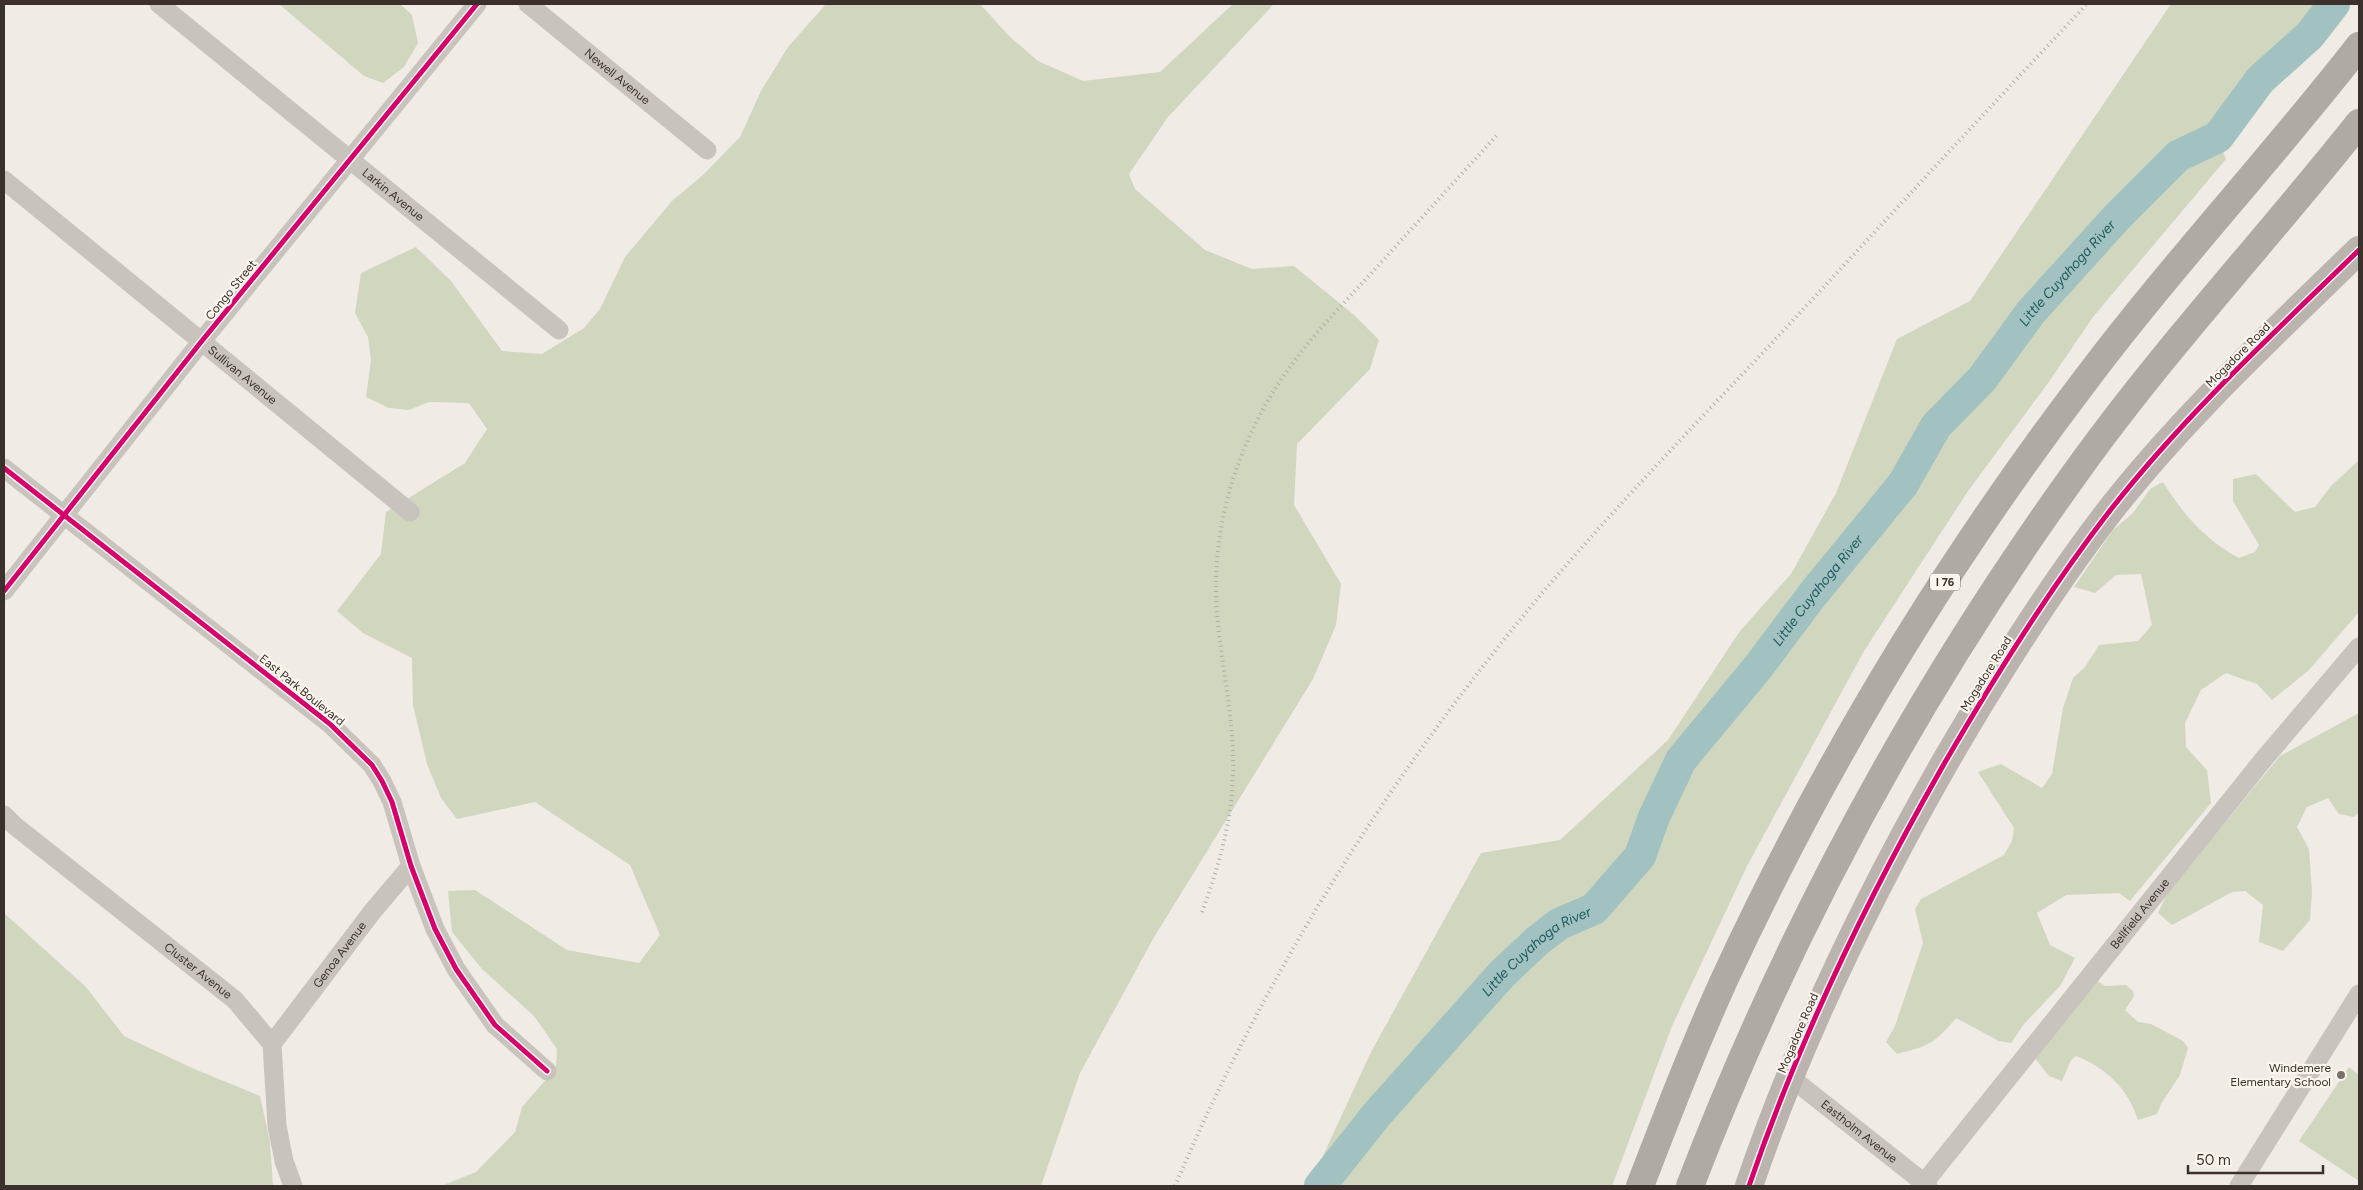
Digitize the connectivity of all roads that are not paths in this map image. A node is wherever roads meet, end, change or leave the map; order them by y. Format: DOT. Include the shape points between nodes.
graph roads {
  1 [pos="159,4"];
  2 [pos="477,4"];
  3 [pos="528,4"];
  4 [pos="2359,46"];
  5 [pos="2359,123"];
  6 [pos="707,150"];
  7 [pos="350,160"];
  8 [pos="4,180"];
  9 [pos="2359,250"];
  10 [pos="559,330"];
  11 [pos="201,342"];
  12 [pos="4,468"];
  13 [pos="410,512"];
  14 [pos="64,514"];
  15 [pos="4,592"];
  16 [pos="2359,647"];
  17 [pos="4,815"];
  18 [pos="411,866"];
  19 [pos="2359,994"];
  20 [pos="272,1044"];
  21 [pos="547,1071"];
  22 [pos="1790,1077"];
  23 [pos="1926,1185"];
  24 [pos="293,1186"];
  25 [pos="1640,1186"];
  26 [pos="1690,1186"];
  27 [pos="1749,1186"];
  28 [pos="2239,1186"];
  1 -- 7 [label="street, Larkin Avenue"];
  2 -- 7 [label="street, Congo Street"];
  3 -- 6 [label="street, Newell Avenue"];
  4 -- 25 [label="highway, I 76" via="2086,378 1994,506 1893,663 1815,800 1724,980"];
  5 -- 26 [label="highway" via="2131,398 2079,468 1957,650 1892,759 1790,951"];
  7 -- 10 [label="street, Larkin Avenue"];
  7 -- 11 [label="street, Congo Street"];
  8 -- 11 [label="street, Sullivan Avenue"];
  9 -- 22 [label="street, Mogadore Road" via="2197,411 2113,507 2060,577 1977,707 1901,841 1860,921"];
  11 -- 13 [label="street, Sullivan Avenue"];
  11 -- 14 [label="street, Congo Street"];
  12 -- 14 [label="street, East Park Boulevard"];
  14 -- 15 [label="street, Congo Street"];
  14 -- 18 [label="street, East Park Boulevard" via="330,724 372,765 392,802"];
  16 -- 23 [label="street, Bellfield Avenue" via="2263,760"];
  17 -- 20 [label="street, Cluster Avenue" via="235,1000"];
  18 -- 20 [label="street, Genoa Avenue"];
  18 -- 21 [label="street, East Park Boulevard" via="435,929 472,994 495,1025"];
  19 -- 28 [label="street"];
  20 -- 24 [label="street" via="277,1126"];
  22 -- 23 [label="street, Eastholm Avenue"];
  22 -- 27 [label="street, Mogadore Road"];
}
